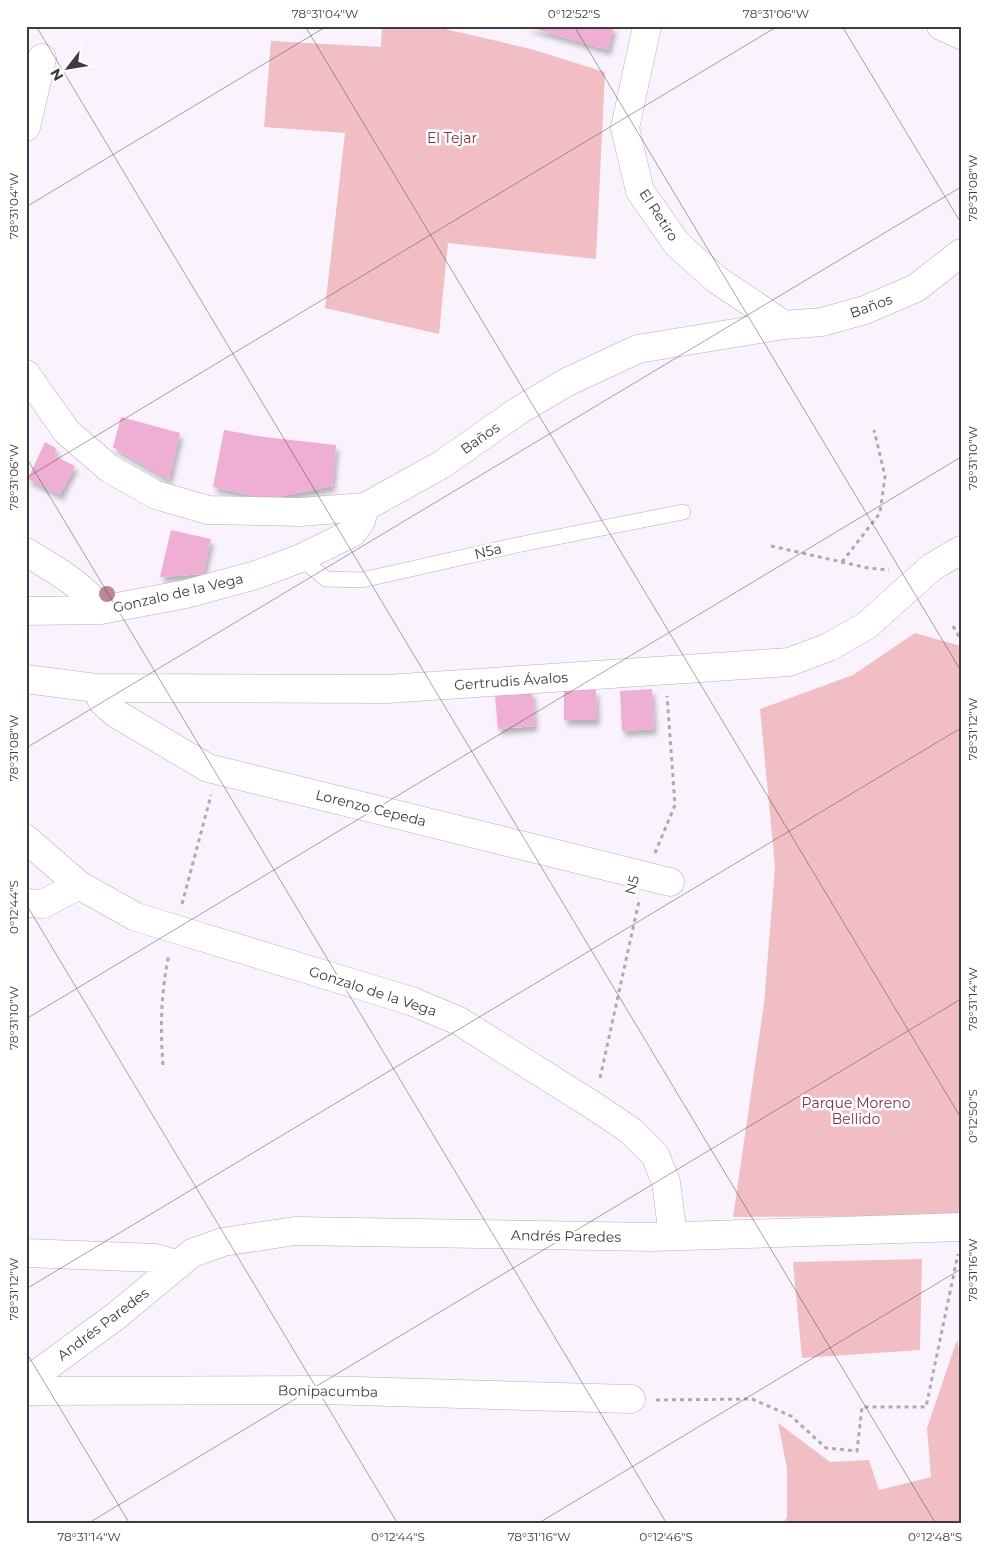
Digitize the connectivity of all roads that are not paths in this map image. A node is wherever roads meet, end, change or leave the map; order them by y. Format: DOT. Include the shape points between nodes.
graph roads {
  1 [pos="647,26"];
  2 [pos="941,26"];
  3 [pos="961,35"];
  4 [pos="42,58"];
  5 [pos="26,127"];
  6 [pos="961,253"];
  7 [pos="784,326"];
  8 [pos="26,374"];
  9 [pos="364,507"];
  10 [pos="683,512"];
  11 [pos="961,550"];
  12 [pos="26,552"];
  13 [pos="301,558"];
  14 [pos="101,610"];
  15 [pos="26,611"];
  16 [pos="26,679"];
  17 [pos="96,688"];
  18 [pos="26,839"];
  19 [pos="657,879"];
  20 [pos="79,885"];
  21 [pos="26,903"];
  22 [pos="673,1236"];
  23 [pos="960,1239"];
  24 [pos="26,1253"];
  25 [pos="178,1265"];
  26 [pos="26,1382"];
  27 [pos="26,1391"];
  28 [pos="631,1399"];
  1 -- 7 [label="street, El Retiro" via="625,128 640,191 677,244 716,279"];
  2 -- 3 [label="street"];
  4 -- 5 [label="street"];
  6 -- 7 [label="street, Baños" via="916,288 865,310 822,322"];
  7 -- 9 [label="street, Baños" via="638,349 567,382 518,411 440,465"];
  8 -- 9 [label="street, Baños" via="67,432 110,469 156,495 208,510 300,512"];
  9 -- 13 [label="street, Gonzalo de la Vega" via="361,521 352,533"];
  10 -- 13 [label="lane, N5a" via="362,580 326,579"];
  11 -- 17 [label="street, Gertrudis Ávalos" via="932,567 866,626 829,647 789,662 387,689"];
  12 -- 14 [label="street" via="91,596"];
  13 -- 14 [label="street, Gonzalo de la Vega" via="256,575 186,594"];
  14 -- 15 [label="street, Gonzalo de la Vega"];
  16 -- 17 [label="street, Gertrudis Ávalos"];
  17 -- 19 [label="street, Lorenzo Cepeda" via="102,701 115,713 208,768"];
  18 -- 20 [label="street, Gonzalo de la Vega"];
  20 -- 21 [label="street" via="43,904"];
  20 -- 22 [label="street, Gonzalo de la Vega" via="136,917 411,1001 459,1021 594,1106 655,1154 666,1182"];
  22 -- 23 [label="street, Andrés Paredes"];
  22 -- 25 [label="street, Andrés Paredes" via="295,1230 223,1242 192,1253"];
  24 -- 25 [label="street" via="148,1257"];
  25 -- 26 [label="street, Andrés Paredes" via="116,1316"];
  27 -- 28 [label="street, Bonipacumba" via="323,1390"];
}
